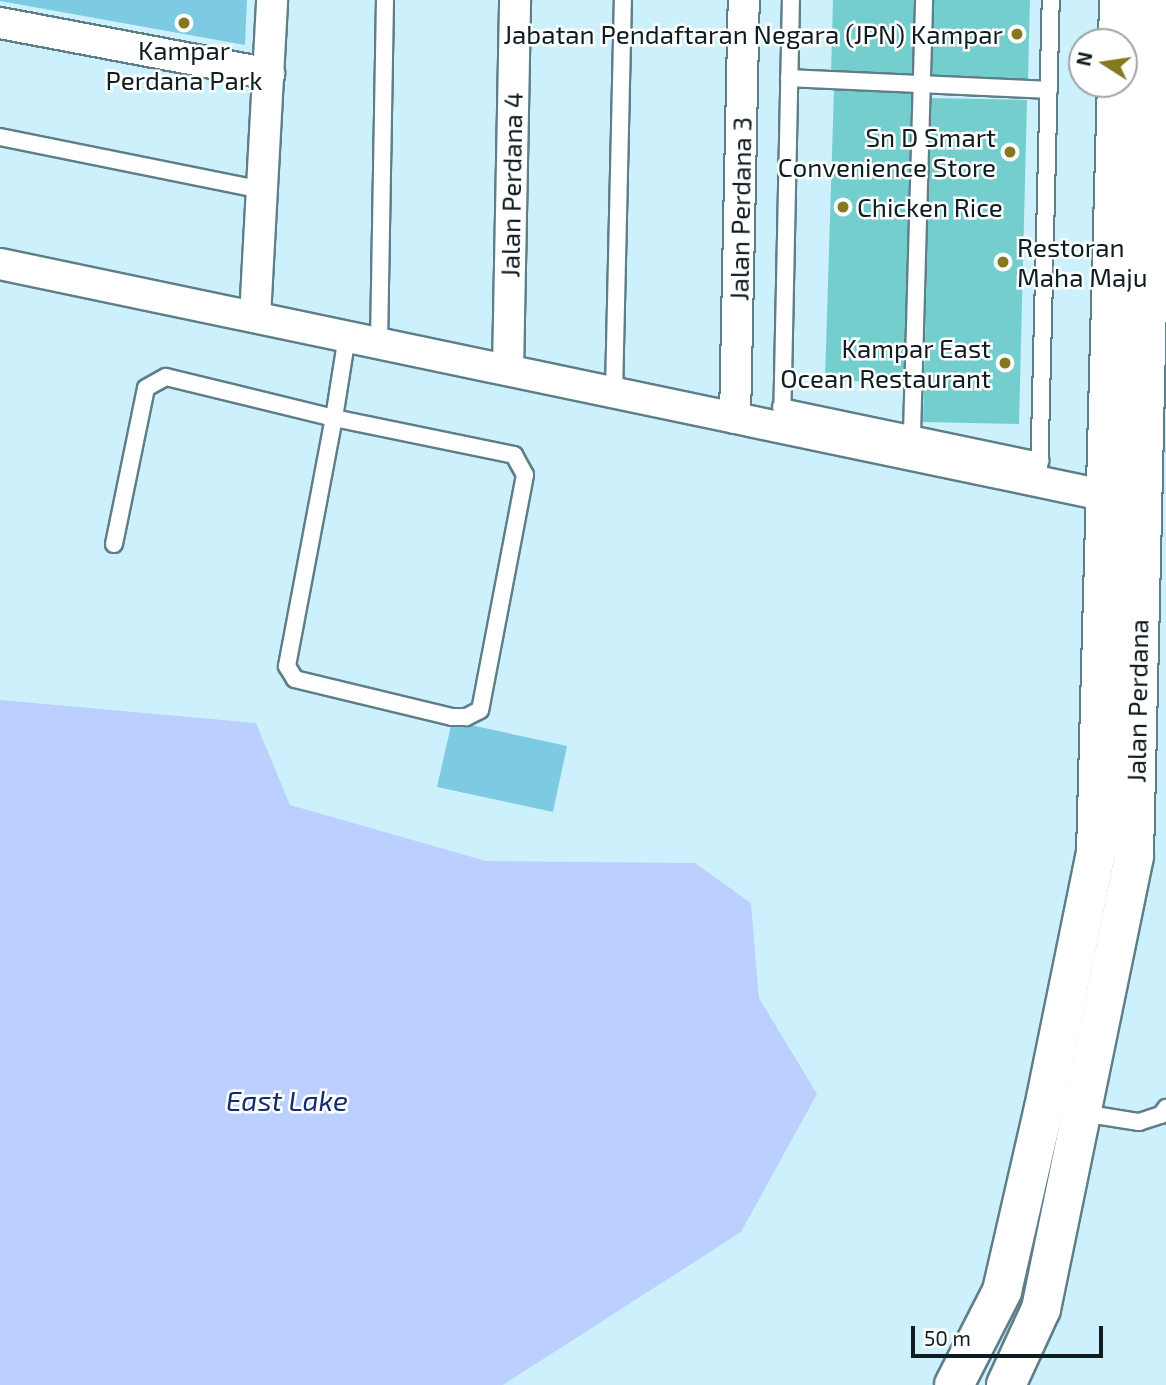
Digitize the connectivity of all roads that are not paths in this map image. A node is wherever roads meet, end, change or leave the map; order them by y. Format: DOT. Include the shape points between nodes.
graph roads {
  1 [pos="272,0"];
  2 [pos="385,0"];
  3 [pos="514,0"];
  4 [pos="623,0"];
  5 [pos="744,0"];
  6 [pos="791,0"];
  7 [pos="924,0"];
  8 [pos="1051,0"];
  9 [pos="1119,0"];
  10 [pos="1154,0"];
  11 [pos="0,23"];
  12 [pos="1118,28"];
  13 [pos="269,75"];
  14 [pos="789,78"];
  15 [pos="922,85"];
  16 [pos="1049,90"];
  17 [pos="1117,98"];
  18 [pos="1159,109"];
  19 [pos="0,137"];
  20 [pos="263,190"];
  21 [pos="0,264"];
  22 [pos="255,317"];
  23 [pos="348,336"];
  24 [pos="379,343"];
  25 [pos="508,370"];
  26 [pos="614,392"];
  27 [pos="782,417"];
  28 [pos="334,418"];
  29 [pos="735,418"];
  30 [pos="912,434"];
  31 [pos="1040,471"];
  32 [pos="1104,495"];
  33 [pos="1141,502"];
  34 [pos="114,544"];
  35 [pos="1166,1108"];
  36 [pos="1082,1113"];
  37 [pos="967,1380"];
  38 [pos="1006,1385"];
  1 -- 13 [label="street"];
  2 -- 24 [label="lane"];
  3 -- 25 [label="street, Jalan Perdana 4"];
  4 -- 26 [label="lane"];
  5 -- 29 [label="street, Jalan Perdana 3"];
  6 -- 14 [label="lane"];
  7 -- 15 [label="lane"];
  8 -- 16 [label="lane"];
  9 -- 12 [label="street"];
  10 -- 18 [label="street, Jalan Perdana"];
  11 -- 13 [label="street"];
  13 -- 20 [label="street"];
  14 -- 15 [label="lane"];
  14 -- 27 [label="lane"];
  15 -- 16 [label="lane"];
  15 -- 30 [label="lane"];
  16 -- 31 [label="lane"];
  17 -- 32 [label="street, Jalan Perdana"];
  18 -- 33 [label="street, Jalan Perdana"];
  19 -- 20 [label="lane"];
  20 -- 22 [label="street"];
  21 -- 22 [label="street"];
  22 -- 23 [label="street"];
  23 -- 24 [label="street"];
  23 -- 28 [label="lane"];
  24 -- 25 [label="street"];
  25 -- 26 [label="street"];
  26 -- 29 [label="street"];
  27 -- 29 [label="street"];
  27 -- 30 [label="lane"];
  27 -- 31 [label="street"];
  28 -- 28 [label="lane" via="287,666 295,679 466,717 480,710 525,475 514,455"];
  28 -- 34 [label="lane" via="166,377 155,380 146,388"];
  30 -- 31 [label="lane"];
  31 -- 32 [label="street"];
  32 -- 33 [label="street"];
  32 -- 37 [label="street, Jalan Perdana" via="1097,853 1002,1291"];
  33 -- 36 [label="street, Jalan Perdana" via="1134,856"];
  35 -- 36 [label="lane" via="1161,1115 1139,1122"];
  36 -- 38 [label="street, Jalan Perdana" via="1041,1309"];
}
